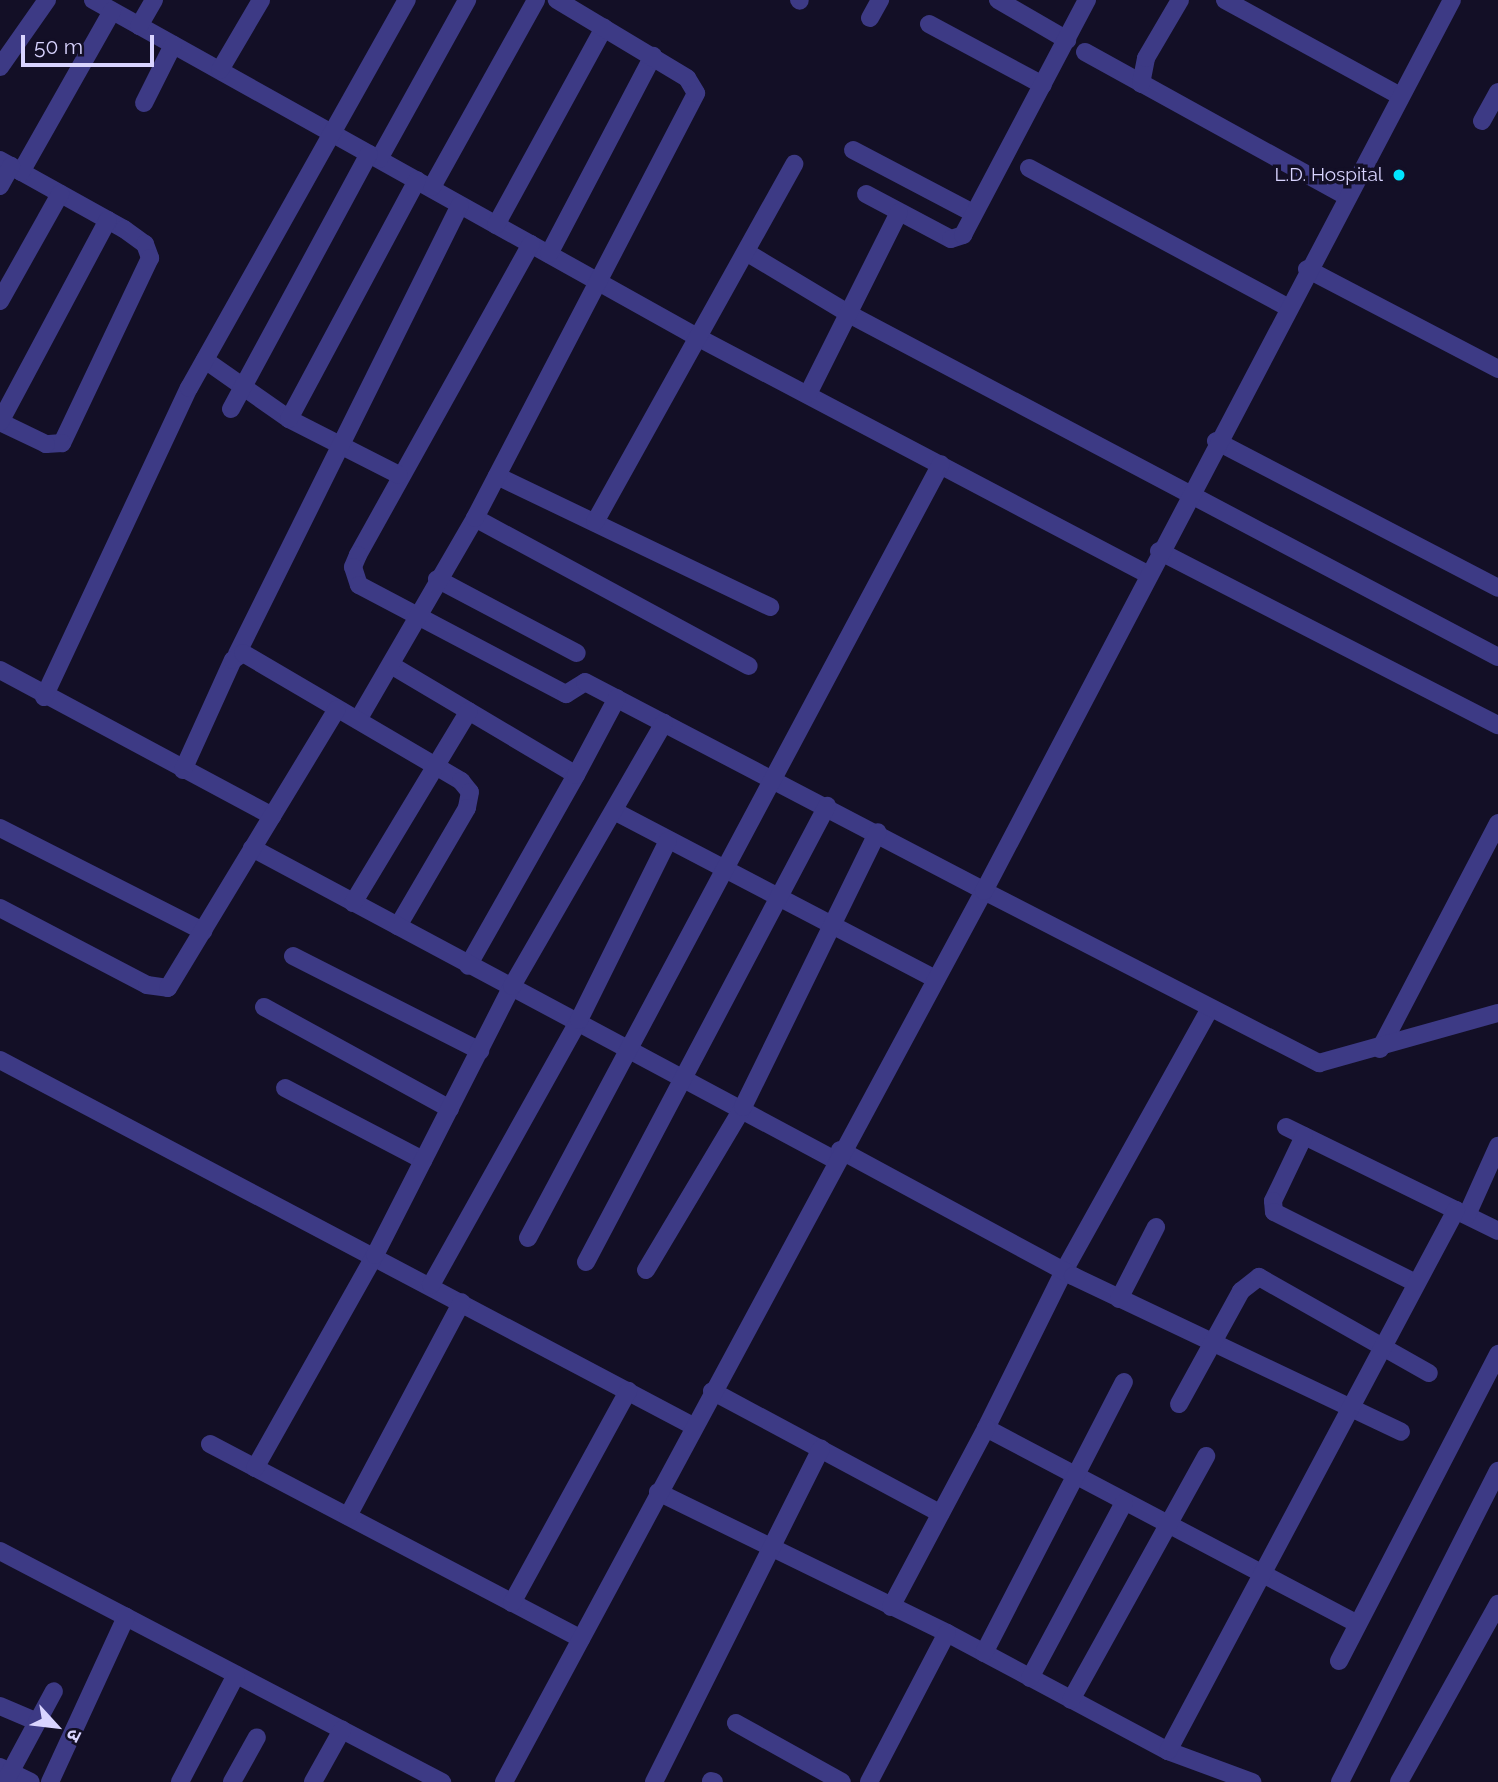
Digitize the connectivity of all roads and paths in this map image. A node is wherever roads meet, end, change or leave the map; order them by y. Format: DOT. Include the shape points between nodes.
graph roads {
  1 [pos="47,0"];
  2 [pos="93,0"];
  3 [pos="154,0"];
  4 [pos="261,0"];
  5 [pos="407,0"];
  6 [pos="467,0"];
  7 [pos="536,0"];
  8 [pos="557,0"];
  9 [pos="880,0"];
  10 [pos="998,0"];
  11 [pos="1087,0"];
  12 [pos="1180,0"];
  13 [pos="1225,0"];
  14 [pos="1452,0"];
  15 [pos="112,11"];
  16 [pos="870,18"];
  17 [pos="929,23"];
  18 [pos="139,26"];
  19 [pos="604,28"];
  20 [pos="1068,40"];
  21 [pos="173,45"];
  22 [pos="1085,52"];
  23 [pos="653,56"];
  24 [pos="0,67"];
  25 [pos="220,71"];
  26 [pos="1141,84"];
  27 [pos="1043,85"];
  28 [pos="1498,92"];
  29 [pos="1400,96"];
  30 [pos="144,103"];
  31 [pos="1482,121"];
  32 [pos="332,133"];
  33 [pos="853,150"];
  34 [pos="374,156"];
  35 [pos="794,164"];
  36 [pos="10,166"];
  37 [pos="1029,168"];
  38 [pos="424,184"];
  39 [pos="0,186"];
  40 [pos="60,194"];
  41 [pos="866,194"];
  42 [pos="1348,197"];
  43 [pos="460,205"];
  44 [pos="899,212"];
  45 [pos="973,213"];
  46 [pos="108,220"];
  47 [pos="496,225"];
  48 [pos="531,244"];
  49 [pos="746,252"];
  50 [pos="549,254"];
  51 [pos="1307,269"];
  52 [pos="598,281"];
  53 [pos="0,302"];
  54 [pos="1287,307"];
  55 [pos="849,314"];
  56 [pos="699,338"];
  57 [pos="205,360"];
  58 [pos="1498,369"];
  59 [pos="241,385"];
  60 [pos="808,394"];
  61 [pos="231,409"];
  62 [pos="289,419"];
  63 [pos="0,422"];
  64 [pos="1216,441"];
  65 [pos="339,444"];
  66 [pos="941,464"];
  67 [pos="399,475"];
  68 [pos="497,476"];
  69 [pos="1187,496"];
  70 [pos="475,519"];
  71 [pos="595,522"];
  72 [pos="1159,551"];
  73 [pos="1147,574"];
  74 [pos="437,579"];
  75 [pos="1498,588"];
  76 [pos="770,607"];
  77 [pos="416,615"];
  78 [pos="577,653"];
  79 [pos="237,654"];
  80 [pos="1498,657"];
  81 [pos="391,665"];
  82 [pos="749,666"];
  83 [pos="0,670"];
  84 [pos="44,697"];
  85 [pos="617,698"];
  86 [pos="337,709"];
  87 [pos="469,711"];
  88 [pos="358,720"];
  89 [pos="664,723"];
  90 [pos="1498,725"];
  91 [pos="435,764"];
  92 [pos="183,770"];
  93 [pos="576,775"];
  94 [pos="771,777"];
  95 [pos="827,806"];
  96 [pos="616,811"];
  97 [pos="272,816"];
  98 [pos="1498,823"];
  99 [pos="0,828"];
  100 [pos="878,832"];
  101 [pos="668,841"];
  102 [pos="252,848"];
  103 [pos="722,870"];
  104 [pos="984,891"];
  105 [pos="779,900"];
  106 [pos="353,902"];
  107 [pos="0,908"];
  108 [pos="398,926"];
  109 [pos="831,927"];
  110 [pos="203,931"];
  111 [pos="293,956"];
  112 [pos="468,966"];
  113 [pos="936,979"];
  114 [pos="512,986"];
  115 [pos="264,1007"];
  116 [pos="1208,1012"];
  117 [pos="1496,1015"];
  118 [pos="579,1020"];
  119 [pos="632,1047"];
  120 [pos="1380,1049"];
  121 [pos="480,1051"];
  122 [pos="0,1060"];
  123 [pos="685,1076"];
  124 [pos="285,1088"];
  125 [pos="743,1107"];
  126 [pos="450,1109"];
  127 [pos="1286,1127"];
  128 [pos="1304,1136"];
  129 [pos="1498,1146"];
  130 [pos="838,1155"];
  131 [pos="424,1160"];
  132 [pos="1461,1213"];
  133 [pos="1156,1227"];
  134 [pos="1498,1231"];
  135 [pos="528,1238"];
  136 [pos="375,1255"];
  137 [pos="586,1262"];
  138 [pos="646,1270"];
  139 [pos="1064,1271"];
  140 [pos="1416,1283"];
  141 [pos="431,1285"];
  142 [pos="1119,1298"];
  143 [pos="462,1302"];
  144 [pos="1212,1343"];
  145 [pos="1385,1345"];
  146 [pos="1498,1354"];
  147 [pos="1429,1373"];
  148 [pos="1124,1382"];
  149 [pos="628,1391"];
  150 [pos="712,1391"];
  151 [pos="1180,1404"];
  152 [pos="1352,1406"];
  153 [pos="693,1426"];
  154 [pos="986,1428"];
  155 [pos="1401,1432"];
  156 [pos="210,1444"];
  157 [pos="821,1449"];
  158 [pos="1206,1456"];
  159 [pos="256,1468"];
  160 [pos="1498,1471"];
  161 [pos="1076,1478"];
  162 [pos="658,1493"];
  163 [pos="1124,1503"];
  164 [pos="940,1513"];
  165 [pos="348,1516"];
  166 [pos="1169,1525"];
  167 [pos="0,1551"];
  168 [pos="771,1551"];
  169 [pos="1258,1572"];
  170 [pos="512,1603"];
  171 [pos="1498,1604"];
  172 [pos="891,1607"];
  173 [pos="125,1617"];
  174 [pos="1358,1624"];
  175 [pos="947,1633"];
  176 [pos="581,1639"];
  177 [pos="984,1653"];
  178 [pos="1339,1661"];
  179 [pos="236,1675"];
  180 [pos="1030,1678"];
  181 [pos="54,1691"];
  182 [pos="1072,1700"];
  183 [pos="0,1706"];
  184 [pos="36,1721"];
  185 [pos="736,1723"];
  186 [pos="342,1730"];
  187 [pos="257,1737"];
  188 [pos="1168,1751"];
  189 [pos="5,1773"];
  190 [pos="1245,1781"];
  191 [pos="31,1782"];
  192 [pos="50,1782"];
  193 [pos="180,1782"];
  194 [pos="232,1782"];
  195 [pos="313,1782"];
  196 [pos="442,1782"];
  197 [pos="504,1782"];
  198 [pos="654,1782"];
  199 [pos="842,1782"];
  200 [pos="869,1782"];
  201 [pos="1340,1782"];
  202 [pos="1399,1782"];
  1 -- 24 [label="street"];
  2 -- 15 [label="street"];
  3 -- 18 [label="street"];
  4 -- 25 [label="street"];
  5 -- 32 [label="street"];
  6 -- 34 [label="street"];
  7 -- 38 [label="street"];
  8 -- 19 [label="street"];
  9 -- 16 [label="street"];
  10 -- 20 [label="street"];
  11 -- 20 [label="street"];
  12 -- 26 [label="street" via="1146,58"];
  13 -- 29 [label="street"];
  14 -- 29 [label="street"];
  15 -- 18 [label="street"];
  15 -- 36 [label="street"];
  17 -- 27 [label="street"];
  18 -- 21 [label="street"];
  19 -- 23 [label="street"];
  19 -- 47 [label="street"];
  20 -- 27 [label="street"];
  21 -- 25 [label="street"];
  21 -- 30 [label="street"];
  22 -- 26 [label="street"];
  23 -- 50 [label="street"];
  23 -- 52 [label="street" via="687,78 696,93"];
  25 -- 32 [label="street"];
  26 -- 42 [label="street"];
  27 -- 45 [label="street"];
  28 -- 31 [label="street"];
  29 -- 42 [label="street"];
  32 -- 34 [label="street"];
  32 -- 57 [label="street"];
  33 -- 45 [label="street"];
  34 -- 38 [label="street"];
  34 -- 59 [label="street"];
  35 -- 49 [label="street"];
  36 -- 39 [label="street"];
  36 -- 40 [label="street"];
  37 -- 54 [label="street"];
  38 -- 43 [label="street"];
  38 -- 62 [label="street"];
  40 -- 46 [label="street"];
  40 -- 53 [label="street"];
  41 -- 44 [label="street"];
  42 -- 51 [label="street"];
  43 -- 47 [label="street"];
  43 -- 65 [label="street"];
  44 -- 45 [label="street" via="954,240"];
  44 -- 55 [label="street"];
  46 -- 63 [label="street"];
  46 -- 63 [label="street" via="145,244 150,258 92,389 62,443 54,446"];
  47 -- 48 [label="street"];
  48 -- 50 [label="street"];
  48 -- 67 [label="street"];
  49 -- 55 [label="street"];
  49 -- 56 [label="street"];
  50 -- 52 [label="street"];
  51 -- 54 [label="street"];
  51 -- 58 [label="street"];
  52 -- 56 [label="street"];
  52 -- 68 [label="street"];
  54 -- 64 [label="street"];
  55 -- 60 [label="street"];
  55 -- 69 [label="street"];
  56 -- 60 [label="street"];
  56 -- 71 [label="street"];
  57 -- 59 [label="street"];
  57 -- 84 [label="street"];
  59 -- 61 [label="street"];
  59 -- 62 [label="street"];
  60 -- 66 [label="street"];
  62 -- 65 [label="street"];
  64 -- 69 [label="street"];
  64 -- 75 [label="street"];
  65 -- 67 [label="street"];
  65 -- 79 [label="street"];
  66 -- 73 [label="street"];
  66 -- 94 [label="street"];
  67 -- 77 [label="street" via="358,555 354,578"];
  68 -- 70 [label="street"];
  68 -- 71 [label="street"];
  69 -- 72 [label="street"];
  69 -- 80 [label="street"];
  70 -- 74 [label="street"];
  70 -- 82 [label="street"];
  71 -- 76 [label="street"];
  72 -- 73 [label="street"];
  72 -- 90 [label="street"];
  73 -- 104 [label="street"];
  74 -- 77 [label="street"];
  74 -- 78 [label="street"];
  77 -- 81 [label="street"];
  77 -- 85 [label="street" via="566,694 585,682"];
  79 -- 86 [label="street"];
  79 -- 92 [label="street"];
  81 -- 87 [label="street"];
  81 -- 88 [label="street"];
  83 -- 84 [label="street"];
  84 -- 92 [label="street"];
  85 -- 89 [label="street"];
  85 -- 93 [label="street"];
  86 -- 88 [label="street"];
  86 -- 97 [label="street"];
  87 -- 91 [label="street"];
  87 -- 93 [label="street"];
  88 -- 91 [label="street"];
  89 -- 94 [label="street"];
  89 -- 96 [label="street"];
  91 -- 106 [label="street"];
  91 -- 108 [label="street" via="468,786 470,798"];
  92 -- 97 [label="street"];
  93 -- 112 [label="street"];
  94 -- 95 [label="street"];
  94 -- 103 [label="street"];
  95 -- 100 [label="street"];
  95 -- 105 [label="street"];
  96 -- 101 [label="street"];
  96 -- 114 [label="street"];
  97 -- 102 [label="street"];
  98 -- 120 [label="street"];
  99 -- 110 [label="street"];
  100 -- 104 [label="street"];
  100 -- 109 [label="street"];
  101 -- 103 [label="street"];
  101 -- 118 [label="street"];
  102 -- 106 [label="street"];
  102 -- 110 [label="street"];
  103 -- 105 [label="street"];
  103 -- 119 [label="street"];
  104 -- 113 [label="street"];
  104 -- 116 [label="street"];
  105 -- 109 [label="street"];
  105 -- 123 [label="street"];
  106 -- 108 [label="street"];
  107 -- 110 [label="street" via="162,991 174,982"];
  108 -- 112 [label="street"];
  109 -- 113 [label="street"];
  109 -- 125 [label="street"];
  111 -- 121 [label="street"];
  112 -- 114 [label="street"];
  113 -- 130 [label="street"];
  114 -- 118 [label="street"];
  114 -- 121 [label="street"];
  115 -- 126 [label="street"];
  116 -- 120 [label="street" via="1319,1063"];
  116 -- 139 [label="street"];
  117 -- 120 [label="street"];
  118 -- 119 [label="street"];
  118 -- 141 [label="street"];
  119 -- 123 [label="street"];
  119 -- 135 [label="street"];
  121 -- 126 [label="street"];
  122 -- 136 [label="street"];
  123 -- 125 [label="street"];
  123 -- 137 [label="street"];
  124 -- 131 [label="street"];
  125 -- 130 [label="street"];
  125 -- 138 [label="street"];
  126 -- 131 [label="street"];
  127 -- 128 [label="street"];
  128 -- 132 [label="street"];
  128 -- 140 [label="street" via="1273,1200 1274,1212"];
  129 -- 132 [label="street"];
  130 -- 139 [label="street"];
  130 -- 150 [label="street"];
  131 -- 136 [label="street"];
  132 -- 134 [label="street"];
  132 -- 140 [label="street"];
  133 -- 142 [label="street"];
  136 -- 141 [label="street"];
  136 -- 159 [label="street"];
  139 -- 142 [label="street"];
  139 -- 154 [label="street"];
  140 -- 145 [label="street"];
  141 -- 143 [label="street"];
  142 -- 144 [label="street"];
  143 -- 149 [label="street"];
  143 -- 165 [label="street"];
  144 -- 145 [label="street" via="1241,1291 1259,1277"];
  144 -- 151 [label="street"];
  144 -- 152 [label="street"];
  145 -- 147 [label="street"];
  145 -- 152 [label="street"];
  146 -- 174 [label="street"];
  148 -- 161 [label="street"];
  149 -- 153 [label="street"];
  149 -- 170 [label="street"];
  150 -- 153 [label="street"];
  150 -- 157 [label="street"];
  152 -- 155 [label="street"];
  152 -- 169 [label="street"];
  153 -- 162 [label="street"];
  154 -- 161 [label="street"];
  154 -- 164 [label="street"];
  156 -- 159 [label="street"];
  157 -- 164 [label="street"];
  157 -- 168 [label="street"];
  158 -- 166 [label="street"];
  159 -- 165 [label="street"];
  160 -- 201 [label="street"];
  161 -- 163 [label="street"];
  161 -- 177 [label="street"];
  162 -- 168 [label="street"];
  162 -- 176 [label="street"];
  163 -- 166 [label="street"];
  163 -- 180 [label="street"];
  164 -- 172 [label="street"];
  165 -- 170 [label="street"];
  166 -- 169 [label="street"];
  166 -- 182 [label="street"];
  167 -- 173 [label="street"];
  168 -- 172 [label="street"];
  168 -- 198 [label="street"];
  169 -- 174 [label="street"];
  169 -- 188 [label="street"];
  170 -- 176 [label="street"];
  171 -- 202 [label="street"];
  172 -- 175 [label="street"];
  173 -- 179 [label="street"];
  173 -- 192 [label="street"];
  174 -- 178 [label="street"];
  175 -- 177 [label="street"];
  175 -- 200 [label="street"];
  176 -- 197 [label="street"];
  177 -- 180 [label="street"];
  179 -- 186 [label="street"];
  179 -- 193 [label="street"];
  180 -- 182 [label="street"];
  181 -- 184 [label="street"];
  182 -- 188 [label="street"];
  183 -- 184 [label="street"];
  184 -- 189 [label="street"];
  185 -- 199 [label="street"];
  186 -- 195 [label="street"];
  186 -- 196 [label="street"];
  187 -- 194 [label="street"];
  188 -- 190 [label="street"];
  189 -- 191 [label="street"];
}
